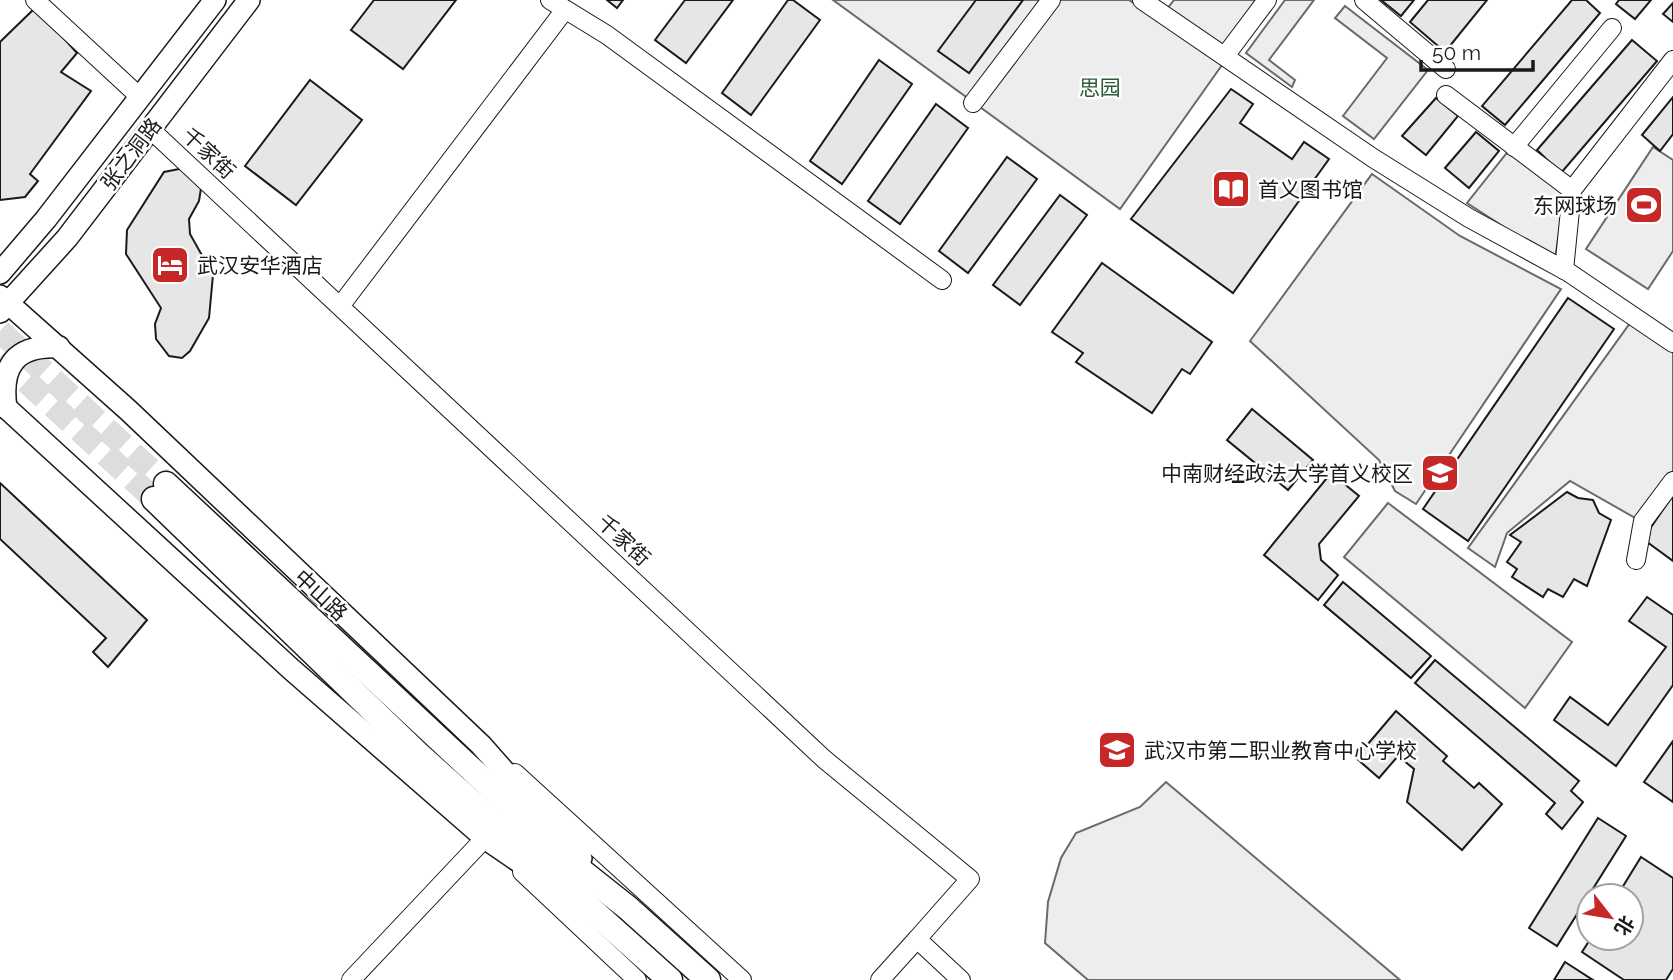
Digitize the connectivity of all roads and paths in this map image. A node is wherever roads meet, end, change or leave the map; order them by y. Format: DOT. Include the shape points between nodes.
graph roads {
  1 [pos="35,0"];
  2 [pos="215,0"];
  3 [pos="249,0"];
  4 [pos="1051,0"];
  5 [pos="1142,0"];
  6 [pos="1267,0"];
  7 [pos="1364,0"];
  8 [pos="557,5"];
  9 [pos="1165,6"];
  10 [pos="1612,28"];
  11 [pos="1225,56"];
  12 [pos="1673,60"];
  13 [pos="1446,69"];
  14 [pos="1446,95"];
  15 [pos="141,98"];
  16 [pos="973,103"];
  17 [pos="150,130"];
  18 [pos="1514,146"];
  19 [pos="1572,190"];
  20 [pos="1564,270"];
  21 [pos="0,273"];
  22 [pos="942,280"];
  23 [pos="3,304"];
  24 [pos="341,305"];
  25 [pos="1673,343"];
  26 [pos="59,347"];
  27 [pos="2,407"];
  28 [pos="1673,481"];
  29 [pos="160,491"];
  30 [pos="1636,561"];
  31 [pos="481,745"];
  32 [pos="485,838"];
  33 [pos="620,917"];
  34 [pos="917,939"];
  35 [pos="351,980"];
  36 [pos="637,980"];
  37 [pos="670,980"];
  38 [pos="708,980"];
  39 [pos="742,980"];
  40 [pos="880,980"];
  41 [pos="961,980"];
  1 -- 15 [label="street"];
  2 -- 15 [label="main road, 张之洞路"];
  3 -- 17 [label="main road, 张之洞路"];
  4 -- 16 [label="street"];
  5 -- 9 [label="street"];
  6 -- 11 [label="street"];
  7 -- 13 [label="street"];
  8 -- 22 [label="street" via="607,35"];
  8 -- 24 [label="street"];
  9 -- 11 [label="street"];
  10 -- 18 [label="street"];
  11 -- 20 [label="street" via="1381,163"];
  12 -- 19 [label="street"];
  14 -- 18 [label="street"];
  15 -- 21 [label="main road, 张之洞路"];
  17 -- 23 [label="main road, 张之洞路" via="67,238"];
  17 -- 24 [label="street, 千家街"];
  18 -- 19 [label="street"];
  19 -- 20 [label="street"];
  20 -- 25 [label="street"];
  23 -- 26 [label="main road, 中山路"];
  24 -- 34 [label="street, 千家街" via="824,760 971,879"];
  26 -- 27 [label="main road" via="29,349 9,364 1,389"];
  26 -- 31 [label="main road, 中山路"];
  27 -- 32 [label="main road, 中山路"];
  28 -- 30 [label="street" via="1643,521"];
  29 -- 33 [label="highway, 中山路" via="416,753"];
  31 -- 33 [label="main road, 中山路"];
  31 -- 39 [label="street" via="552,804"];
  32 -- 33 [label="main road, 中山路"];
  32 -- 35 [label="street"];
  32 -- 36 [label="street"];
  33 -- 37 [label="highway, 中山路"];
  33 -- 38 [label="highway, 中山路"];
  34 -- 40 [label="street"];
  34 -- 41 [label="street"];
}
